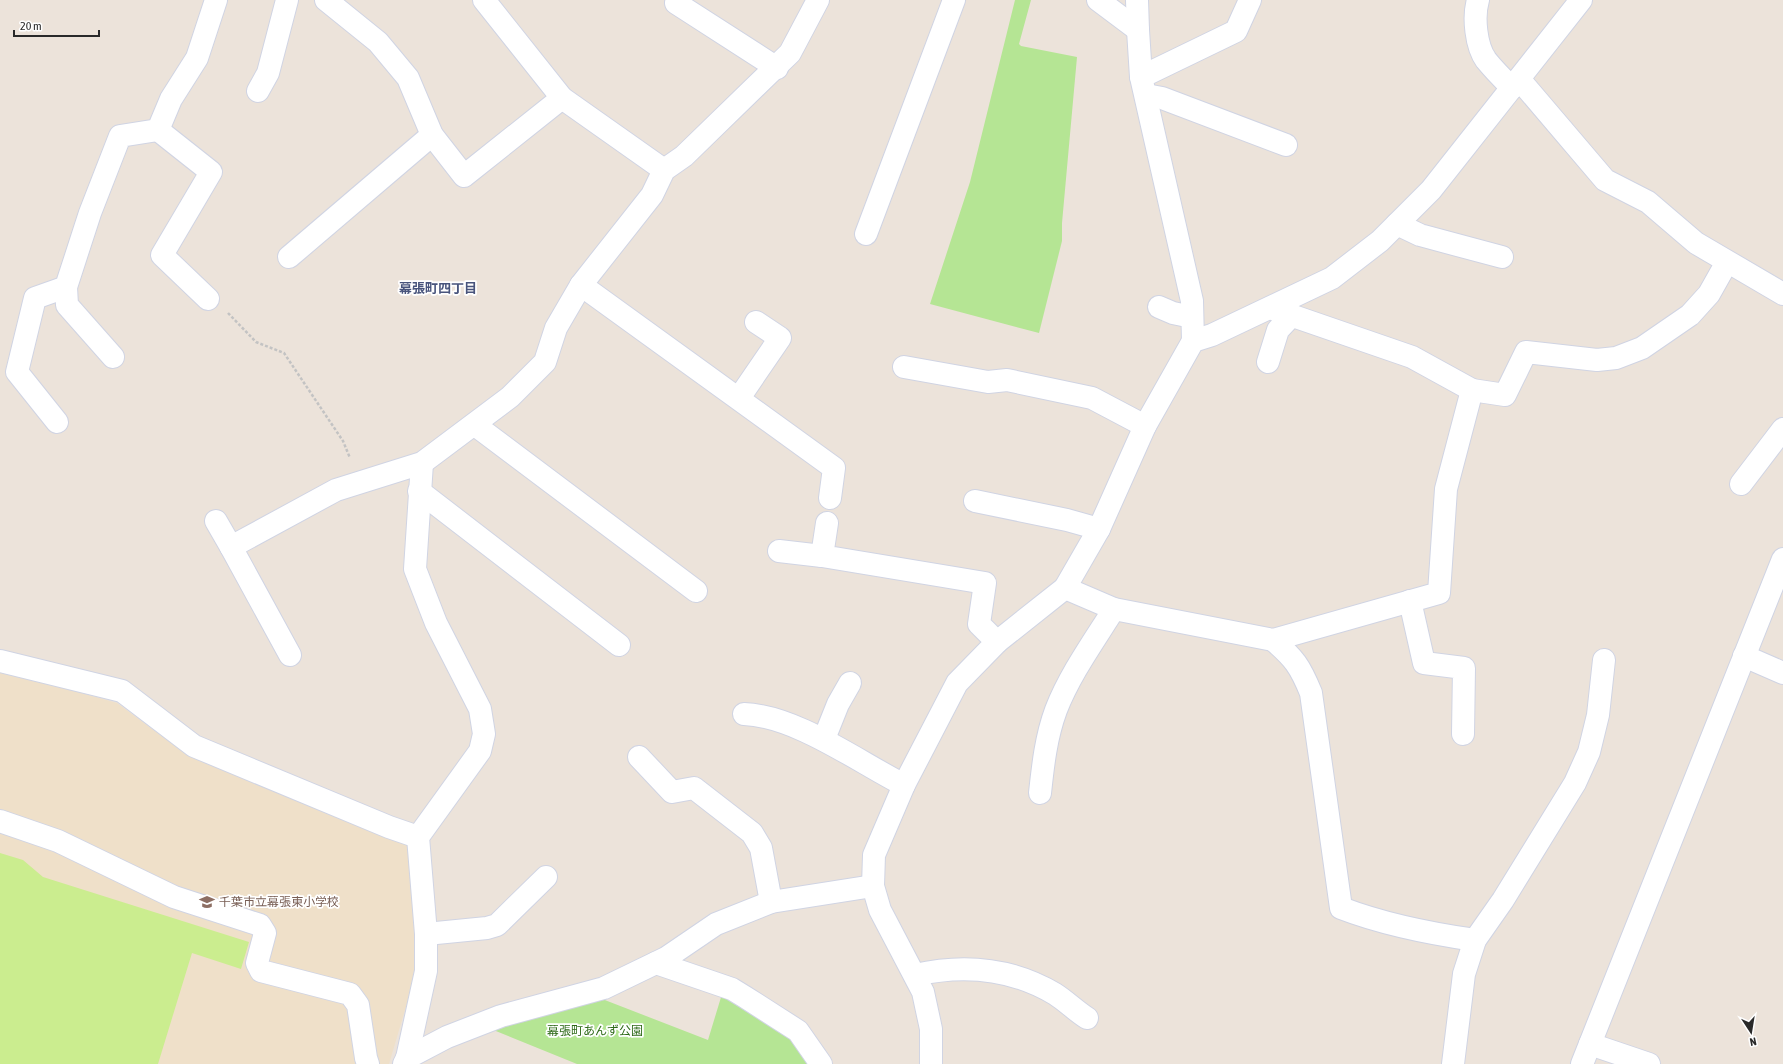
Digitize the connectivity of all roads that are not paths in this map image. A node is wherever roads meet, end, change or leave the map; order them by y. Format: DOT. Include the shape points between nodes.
graph roads {
  1 [pos="216,0"];
  2 [pos="287,0"];
  3 [pos="326,0"];
  4 [pos="484,0"];
  5 [pos="818,0"];
  6 [pos="954,0"];
  7 [pos="1098,0"];
  8 [pos="1138,0"];
  9 [pos="1250,0"];
  10 [pos="1478,0"];
  11 [pos="1581,0"];
  12 [pos="676,3"];
  13 [pos="1138,30"];
  14 [pos="776,68"];
  15 [pos="1516,83"];
  16 [pos="1143,86"];
  17 [pos="258,91"];
  18 [pos="562,98"];
  19 [pos="158,130"];
  20 [pos="432,135"];
  21 [pos="1286,146"];
  22 [pos="664,170"];
  23 [pos="1397,224"];
  24 [pos="866,234"];
  25 [pos="289,257"];
  26 [pos="1502,257"];
  27 [pos="1727,262"];
  28 [pos="581,285"];
  29 [pos="66,287"];
  30 [pos="1783,294"];
  31 [pos="208,299"];
  32 [pos="1159,307"];
  33 [pos="1270,308"];
  34 [pos="1292,315"];
  35 [pos="1192,318"];
  36 [pos="756,322"];
  37 [pos="1193,341"];
  38 [pos="113,358"];
  39 [pos="1268,362"];
  40 [pos="904,367"];
  41 [pos="1472,390"];
  42 [pos="739,398"];
  43 [pos="57,422"];
  44 [pos="475,425"];
  45 [pos="1144,426"];
  46 [pos="1783,429"];
  47 [pos="422,463"];
  48 [pos="1741,484"];
  49 [pos="419,491"];
  50 [pos="830,498"];
  51 [pos="975,501"];
  52 [pos="216,521"];
  53 [pos="827,523"];
  54 [pos="1099,529"];
  55 [pos="231,547"];
  56 [pos="779,551"];
  57 [pos="822,556"];
  58 [pos="1783,559"];
  59 [pos="1065,588"];
  60 [pos="696,591"];
  61 [pos="1410,601"];
  62 [pos="1114,609"];
  63 [pos="1273,640"];
  64 [pos="997,642"];
  65 [pos="619,645"];
  66 [pos="290,655"];
  67 [pos="1744,656"];
  68 [pos="1604,660"];
  69 [pos="0,661"];
  70 [pos="1783,673"];
  71 [pos="850,683"];
  72 [pos="744,714"];
  73 [pos="1464,734"];
  74 [pos="824,739"];
  75 [pos="639,758"];
  76 [pos="904,785"];
  77 [pos="1040,793"];
  78 [pos="0,821"];
  79 [pos="418,837"];
  80 [pos="546,877"];
  81 [pos="873,886"];
  82 [pos="771,902"];
  83 [pos="426,934"];
  84 [pos="1475,940"];
  85 [pos="656,963"];
  86 [pos="914,975"];
  87 [pos="1087,1018"];
  88 [pos="1590,1044"];
  89 [pos="406,1061"];
  90 [pos="368,1064"];
  91 [pos="821,1064"];
  92 [pos="931,1064"];
  93 [pos="1453,1064"];
  94 [pos="1582,1064"];
  95 [pos="1649,1064"];
  1 -- 19 [label="street" via="197,58 172,99"];
  2 -- 17 [label="street" via="268,73"];
  3 -- 20 [label="street" via="378,42 408,78"];
  4 -- 18 [label="street"];
  5 -- 14 [label="street" via="790,53"];
  6 -- 24 [label="street"];
  7 -- 13 [label="street"];
  8 -- 13 [label="street"];
  9 -- 16 [label="street" via="1236,31"];
  10 -- 15 [label="street" via="1476,20 1485,59"];
  11 -- 15 [label="street"];
  12 -- 14 [label="street"];
  13 -- 16 [label="street"];
  14 -- 22 [label="street" via="684,156"];
  15 -- 23 [label="street" via="1431,190"];
  15 -- 27 [label="street" via="1565,132 1605,180 1648,202 1696,243"];
  16 -- 21 [label="street" via="1162,98"];
  16 -- 35 [label="street" via="1192,301"];
  18 -- 20 [label="street" via="464,176"];
  18 -- 22 [label="street"];
  19 -- 29 [label="street" via="120,136"];
  19 -- 31 [label="street" via="211,172 162,255"];
  20 -- 25 [label="street"];
  22 -- 28 [label="street" via="652,195"];
  23 -- 26 [label="street" via="1420,235"];
  23 -- 33 [label="street" via="1380,241 1332,278"];
  27 -- 30 [label="street"];
  27 -- 41 [label="street" via="1709,294 1690,315 1642,348 1616,358 1597,360 1526,352 1505,395"];
  28 -- 42 [label="street"];
  28 -- 44 [label="street" via="556,328 545,362 510,397"];
  29 -- 38 [label="street" via="67,305"];
  29 -- 43 [label="street" via="35,298 17,372"];
  32 -- 35 [label="street" via="1173,314"];
  33 -- 34 [label="street"];
  33 -- 37 [label="street"];
  34 -- 39 [label="street" via="1278,330"];
  34 -- 41 [label="street" via="1412,357"];
  35 -- 37 [label="street"];
  36 -- 42 [label="street" via="780,338"];
  37 -- 45 [label="street"];
  40 -- 45 [label="street" via="988,382 1007,380 1092,398"];
  41 -- 61 [label="street" via="1446,489 1439,593"];
  42 -- 50 [label="street" via="834,468"];
  44 -- 47 [label="street"];
  44 -- 60 [label="street"];
  45 -- 54 [label="street"];
  46 -- 48 [label="street"];
  47 -- 49 [label="street"];
  47 -- 55 [label="street" via="336,490"];
  49 -- 65 [label="street"];
  49 -- 79 [label="street" via="415,569 436,623 480,709 484,734 480,751"];
  51 -- 54 [label="street"];
  52 -- 55 [label="street"];
  53 -- 57 [label="street"];
  54 -- 59 [label="street"];
  55 -- 66 [label="street"];
  56 -- 57 [label="street"];
  57 -- 64 [label="street" via="985,583 980,624"];
  58 -- 67 [label="street"];
  59 -- 62 [label="street"];
  59 -- 64 [label="street"];
  61 -- 63 [label="street"];
  61 -- 73 [label="street" via="1424,663 1464,668"];
  62 -- 63 [label="street"];
  62 -- 77 [label="street" via="1056,709 1044,750"];
  63 -- 84 [label="street" via="1299,665 1311,693 1334,899 1341,908 1358,914"];
  64 -- 76 [label="street" via="957,683"];
  67 -- 70 [label="street"];
  67 -- 88 [label="street"];
  68 -- 84 [label="street" via="1598,715 1589,752 1575,783"];
  69 -- 79 [label="street" via="122,692 194,746"];
  71 -- 74 [label="street" via="838,704"];
  72 -- 74 [label="street" via="761,714"];
  74 -- 76 [label="street"];
  75 -- 82 [label="street" via="672,792 694,788 752,832 761,848"];
  76 -- 81 [label="street" via="877,844"];
  78 -- 90 [label="street" via="58,841 174,897 260,925 265,933 257,963 262,971 350,994 358,1005"];
  79 -- 83 [label="street"];
  80 -- 83 [label="street" via="497,925"];
  81 -- 82 [label="street"];
  81 -- 86 [label="street" via="880,910"];
  82 -- 85 [label="street" via="716,924"];
  83 -- 89 [label="street" via="426,971"];
  84 -- 93 [label="street" via="1464,974"];
  85 -- 89 [label="street" via="604,988 501,1016 447,1037"];
  85 -- 91 [label="street" via="732,989 798,1031"];
  86 -- 87 [label="street" via="960,968 987,970 1013,976 1056,995"];
  86 -- 92 [label="street" via="923,992 931,1029"];
  88 -- 94 [label="street"];
  88 -- 95 [label="street"];
}
